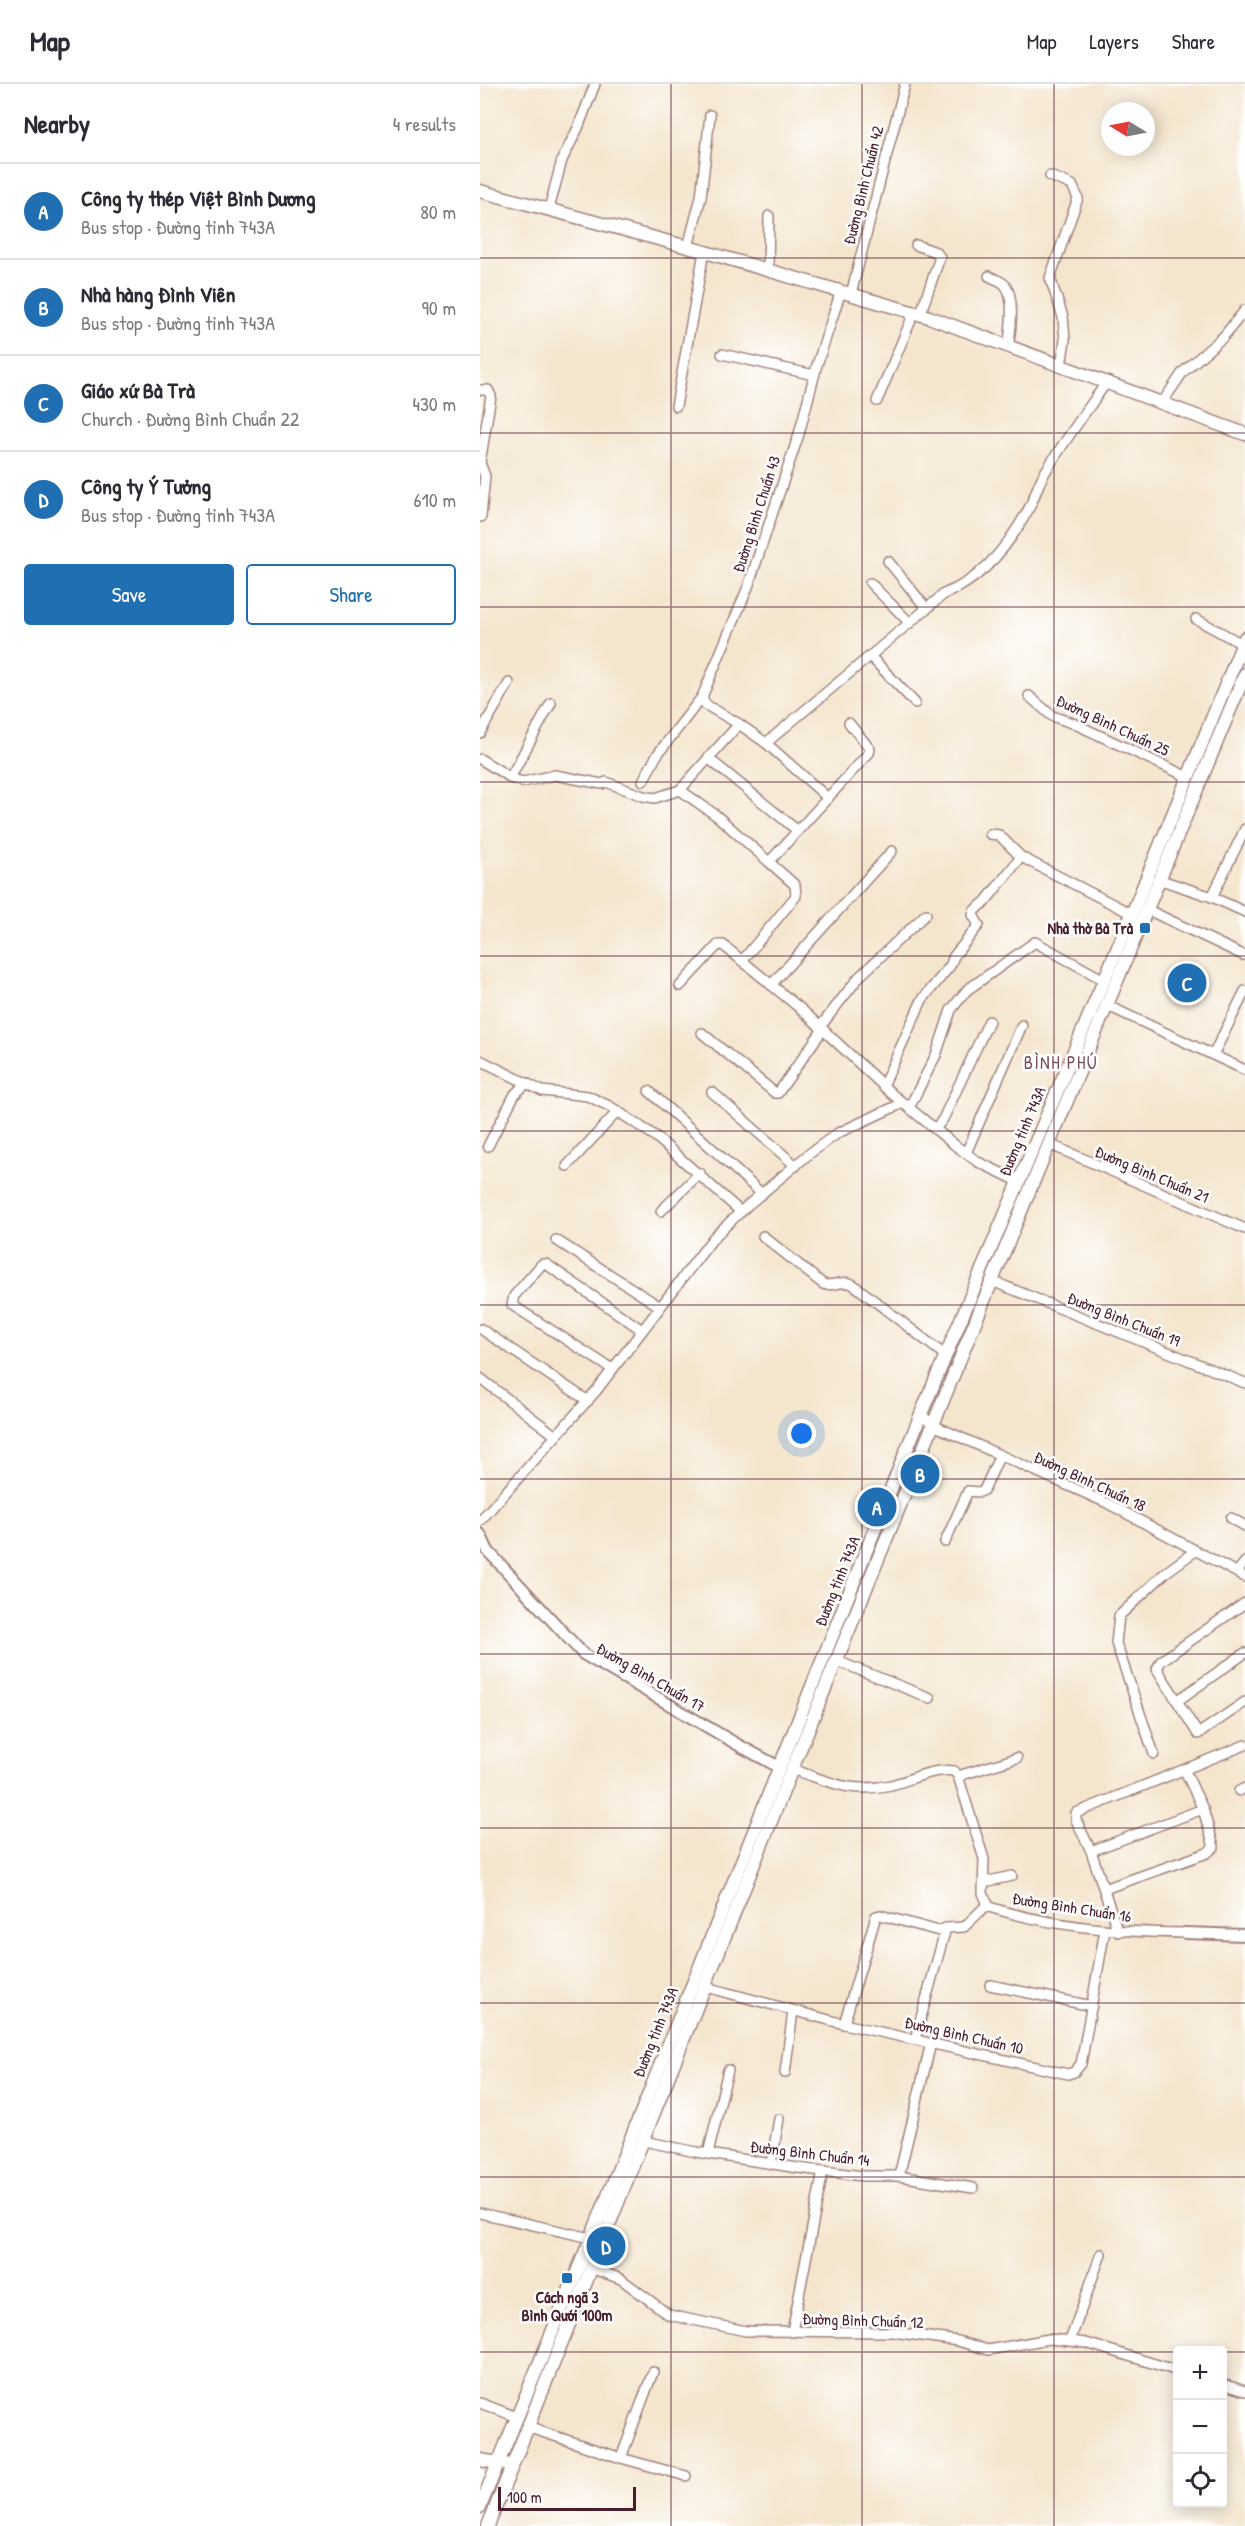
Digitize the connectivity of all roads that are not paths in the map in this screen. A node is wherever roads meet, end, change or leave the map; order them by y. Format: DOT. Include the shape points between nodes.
graph roads {
  1 [pos="595,84"];
  2 [pos="904,84"];
  3 [pos="710,115"];
  4 [pos="1050,176"];
  5 [pos="480,191"];
  6 [pos="549,209"];
  7 [pos="769,216"];
  8 [pos="916,245"];
  9 [pos="688,247"];
  10 [pos="704,252"];
  11 [pos="768,271"];
  12 [pos="989,276"];
  13 [pos="846,292"];
  14 [pos="1245,310"];
  15 [pos="917,314"];
  16 [pos="1008,346"];
  17 [pos="722,354"];
  18 [pos="1061,366"];
  19 [pos="814,375"];
  20 [pos="1106,384"];
  21 [pos="480,390"];
  22 [pos="877,401"];
  23 [pos="1162,403"];
  24 [pos="676,406"];
  25 [pos="1245,434"];
  26 [pos="481,517"];
  27 [pos="888,561"];
  28 [pos="870,583"];
  29 [pos="927,609"];
  30 [pos="1196,619"];
  31 [pos="910,623"];
  32 [pos="1244,641"];
  33 [pos="871,657"];
  34 [pos="1245,675"];
  35 [pos="509,683"];
  36 [pos="1029,696"];
  37 [pos="702,697"];
  38 [pos="915,703"];
  39 [pos="551,704"];
  40 [pos="849,723"];
  41 [pos="739,724"];
  42 [pos="480,733"];
  43 [pos="766,743"];
  44 [pos="708,758"];
  45 [pos="480,759"];
  46 [pos="1188,777"];
  47 [pos="510,778"];
  48 [pos="643,781"];
  49 [pos="680,790"];
  50 [pos="828,798"];
  51 [pos="1245,829"];
  52 [pos="798,831"];
  53 [pos="990,834"];
  54 [pos="892,851"];
  55 [pos="1021,857"];
  56 [pos="770,861"];
  57 [pos="1161,880"];
  58 [pos="1212,897"];
  59 [pos="1148,910"];
  60 [pos="1245,912"];
  61 [pos="926,914"];
  62 [pos="1132,914"];
  63 [pos="1130,935"];
  64 [pos="1243,955"];
  65 [pos="742,962"];
  66 [pos="1104,980"];
  67 [pos="771,985"];
  68 [pos="680,986"];
  69 [pos="1245,991"];
  70 [pos="1106,1005"];
  71 [pos="989,1021"];
  72 [pos="1022,1025"];
  73 [pos="821,1028"];
  74 [pos="702,1033"];
  75 [pos="1213,1055"];
  76 [pos="480,1060"];
  77 [pos="1245,1070"];
  78 [pos="527,1083"];
  79 [pos="883,1086"];
  80 [pos="649,1090"];
  81 [pos="712,1092"];
  82 [pos="906,1106"];
  83 [pos="618,1111"];
  84 [pos="934,1130"];
  85 [pos="1049,1144"];
  86 [pos="488,1146"];
  87 [pos="966,1154"];
  88 [pos="567,1166"];
  89 [pos="796,1166"];
  90 [pos="700,1173"];
  91 [pos="1018,1181"];
  92 [pos="762,1194"];
  93 [pos="661,1211"];
  94 [pos="741,1212"];
  95 [pos="1245,1229"];
  96 [pos="763,1236"];
  97 [pos="556,1240"];
  98 [pos="992,1281"];
  99 [pos="659,1306"];
  100 [pos="481,1329"];
  101 [pos="642,1330"];
  102 [pos="946,1356"];
  103 [pos="612,1369"];
  104 [pos="480,1378"];
  105 [pos="1245,1383"];
  106 [pos="588,1401"];
  107 [pos="921,1413"];
  108 [pos="933,1425"];
  109 [pos="556,1436"];
  110 [pos="999,1455"];
  111 [pos="1231,1518"];
  112 [pos="480,1521"];
  113 [pos="1245,1526"];
  114 [pos="480,1534"];
  115 [pos="945,1542"];
  116 [pos="1195,1551"];
  117 [pos="484,1553"];
  118 [pos="1245,1562"];
  119 [pos="1241,1574"];
  120 [pos="1245,1603"];
  121 [pos="1245,1653"];
  122 [pos="837,1661"];
  123 [pos="930,1698"];
  124 [pos="1177,1701"];
  125 [pos="1245,1702"];
  126 [pos="1245,1745"];
  127 [pos="1154,1754"];
  128 [pos="1017,1758"];
  129 [pos="779,1767"];
  130 [pos="792,1769"];
  131 [pos="1185,1771"];
  132 [pos="958,1776"];
  133 [pos="1203,1809"];
  134 [pos="1091,1851"];
  135 [pos="1012,1876"];
  136 [pos="984,1882"];
  137 [pos="1104,1889"];
  138 [pos="988,1904"];
  139 [pos="946,1928"];
  140 [pos="1105,1930"];
  141 [pos="1118,1932"];
  142 [pos="1185,1933"];
  143 [pos="1245,1935"];
  144 [pos="702,1958"];
  145 [pos="716,1964"];
  146 [pos="990,1985"];
  147 [pos="706,1987"];
  148 [pos="1092,2006"];
  149 [pos="793,2011"];
  150 [pos="844,2024"];
  151 [pos="915,2039"];
  152 [pos="931,2043"];
  153 [pos="728,2070"];
  154 [pos="785,2073"];
  155 [pos="779,2119"];
  156 [pos="644,2141"];
  157 [pos="708,2154"];
  158 [pos="771,2164"];
  159 [pos="823,2171"];
  160 [pos="899,2176"];
  161 [pos="973,2188"];
  162 [pos="480,2213"];
  163 [pos="591,2238"];
  164 [pos="1101,2254"];
  165 [pos="591,2268"];
  166 [pos="792,2332"];
  167 [pos="1070,2341"];
  168 [pos="1173,2369"];
  169 [pos="653,2372"];
  170 [pos="1227,2386"];
  171 [pos="1245,2391"];
  172 [pos="480,2403"];
  173 [pos="517,2417"];
  174 [pos="527,2427"];
  175 [pos="621,2458"];
  176 [pos="480,2460"];
  177 [pos="498,2463"];
  178 [pos="512,2465"];
  179 [pos="686,2476"];
  180 [pos="480,2507"];
  181 [pos="488,2526"];
  1 -- 6 [label="street" via="562,160"];
  2 -- 13 [label="street, Đường Bình Chuẩn 42"];
  3 -- 9 [label="street" via="701,197"];
  4 -- 18 [label="street" via="1072,185 1078,198 1050,278 1063,318"];
  5 -- 6 [label="main road"];
  6 -- 9 [label="main road"];
  7 -- 11 [label="street"];
  8 -- 15 [label="street" via="940,257"];
  9 -- 10 [label="main road"];
  10 -- 11 [label="main road"];
  10 -- 24 [label="street"];
  11 -- 13 [label="main road"];
  12 -- 16 [label="street" via="1004,284 1010,293"];
  13 -- 15 [label="main road"];
  13 -- 19 [label="street, Đường Bình Chuẩn 43"];
  14 -- 23 [label="street" via="1223,337 1183,372"];
  15 -- 16 [label="main road"];
  15 -- 22 [label="street"];
  16 -- 18 [label="main road"];
  17 -- 19 [label="street"];
  18 -- 20 [label="main road"];
  19 -- 37 [label="street, Đường Bình Chuẩn 43" via="799,434 748,587"];
  20 -- 23 [label="main road"];
  20 -- 29 [label="street" via="1051,463 1027,513 994,561"];
  21 -- 26 [label="street" via="488,390 491,396 480,463 485,476"];
  23 -- 25 [label="main road"];
  27 -- 29 [label="street"];
  28 -- 31 [label="street"];
  29 -- 31 [label="street"];
  30 -- 32 [label="street"];
  31 -- 33 [label="street"];
  32 -- 46 [label="main road, Đường tỉnh 743A"];
  33 -- 38 [label="street"];
  33 -- 43 [label="street"];
  34 -- 57 [label="main road, Đường tỉnh 743A"];
  35 -- 42 [label="street"];
  36 -- 46 [label="street, Đường Bình Chuẩn 25" via="1052,716"];
  37 -- 41 [label="street" via="706,705"];
  37 -- 48 [label="street, Đường Bình Chuẩn 43" via="657,755"];
  39 -- 47 [label="street"];
  40 -- 50 [label="street" via="870,750"];
  41 -- 43 [label="street"];
  41 -- 44 [label="street"];
  43 -- 50 [label="street"];
  44 -- 49 [label="street"];
  44 -- 52 [label="street"];
  45 -- 47 [label="street"];
  46 -- 62 [label="main road, Đường tỉnh 743A"];
  47 -- 49 [label="street" via="523,782 555,775 606,782 654,798"];
  49 -- 56 [label="street"];
  50 -- 52 [label="street"];
  51 -- 58 [label="street"];
  52 -- 56 [label="street"];
  53 -- 55 [label="street" via="999,834"];
  54 -- 67 [label="street"];
  55 -- 62 [label="street"];
  55 -- 79 [label="street" via="973,914 980,925 922,1000"];
  56 -- 65 [label="street" via="795,885 796,896"];
  57 -- 58 [label="street"];
  57 -- 59 [label="main road, Đường tỉnh 743A"];
  58 -- 60 [label="street"];
  59 -- 63 [label="main road, Đường tỉnh 743A"];
  59 -- 64 [label="street"];
  61 -- 73 [label="street" via="859,977"];
  62 -- 63 [label="main road, Đường tỉnh 743A"];
  63 -- 66 [label="main road, Đường tỉnh 743A"];
  63 -- 70 [label="main road, Đường tỉnh 743A"];
  65 -- 67 [label="street"];
  65 -- 68 [label="street" via="718,945"];
  66 -- 82 [label="street" via="1035,942 978,980 951,1010 936,1055"];
  66 -- 91 [label="main road, Đường tỉnh 743A"];
  67 -- 73 [label="street"];
  69 -- 75 [label="street"];
  70 -- 75 [label="street"];
  70 -- 85 [label="main road, Đường tỉnh 743A"];
  71 -- 84 [label="street" via="943,1119"];
  72 -- 87 [label="street"];
  73 -- 74 [label="street" via="778,1093"];
  73 -- 79 [label="street"];
  75 -- 77 [label="street"];
  76 -- 78 [label="street"];
  78 -- 83 [label="street" via="542,1091 588,1096"];
  78 -- 86 [label="street" via="514,1094"];
  79 -- 82 [label="street"];
  80 -- 92 [label="street"];
  81 -- 89 [label="street"];
  82 -- 84 [label="street"];
  82 -- 89 [label="street" via="838,1133"];
  83 -- 88 [label="street"];
  83 -- 90 [label="street"];
  84 -- 87 [label="street"];
  85 -- 95 [label="street, Đường Bình Chuẩn 21"];
  85 -- 98 [label="main road, Đường tỉnh 743A"];
  87 -- 91 [label="street"];
  89 -- 92 [label="street"];
  90 -- 93 [label="street"];
  90 -- 94 [label="street"];
  91 -- 102 [label="main road, Đường tỉnh 743A"];
  92 -- 94 [label="street"];
  94 -- 99 [label="street" via="714,1237"];
  96 -- 102 [label="street" via="823,1284 843,1281 854,1285"];
  97 -- 99 [label="street"];
  98 -- 105 [label="street, Đường Bình Chuẩn 19"];
  98 -- 108 [label="main road, Đường tỉnh 743A"];
  99 -- 101 [label="street"];
  100 -- 106 [label="street"];
  101 -- 103 [label="street"];
  101 -- 103 [label="street" via="546,1264 514,1296 512,1305"];
  102 -- 107 [label="main road, Đường tỉnh 743A"];
  103 -- 106 [label="street"];
  104 -- 109 [label="street"];
  106 -- 109 [label="street"];
  107 -- 108 [label="street, Đường Bình Chuẩn 18"];
  107 -- 129 [label="main road, Đường tỉnh 743A"];
  108 -- 110 [label="street, Đường Bình Chuẩn 18"];
  108 -- 122 [label="main road, Đường tỉnh 743A"];
  109 -- 112 [label="street"];
  110 -- 115 [label="street" via="984,1490 968,1491"];
  110 -- 116 [label="street, Đường Bình Chuẩn 18" via="1107,1503"];
  111 -- 113 [label="street"];
  114 -- 117 [label="street, Đường Bình Chuẩn 17"];
  116 -- 119 [label="street, Đường Bình Chuẩn 18"];
  116 -- 127 [label="street" via="1119,1616 1116,1626 1116,1643"];
  117 -- 129 [label="street, Đường Bình Chuẩn 17" via="583,1654"];
  118 -- 119 [label="street"];
  120 -- 124 [label="street" via="1158,1665"];
  121 -- 124 [label="street"];
  122 -- 123 [label="street"];
  122 -- 130 [label="main road, Đường tỉnh 743A"];
  124 -- 125 [label="street" via="1198,1734"];
  126 -- 131 [label="street"];
  128 -- 132 [label="street"];
  129 -- 130 [label="main road"];
  129 -- 144 [label="main road, Đường tỉnh 743A"];
  130 -- 132 [label="street" via="854,1789 889,1785 948,1770"];
  130 -- 145 [label="main road, Đường tỉnh 743A"];
  131 -- 133 [label="street"];
  131 -- 134 [label="street" via="1076,1813"];
  132 -- 136 [label="street, Đường Bình Chuẩn 16" via="984,1859"];
  133 -- 134 [label="street"];
  133 -- 137 [label="street" via="1214,1847 1207,1853"];
  134 -- 137 [label="street"];
  135 -- 136 [label="street"];
  136 -- 138 [label="street, Đường Bình Chuẩn 16"];
  137 -- 141 [label="street"];
  138 -- 139 [label="street" via="964,1927"];
  138 -- 140 [label="street, Đường Bình Chuẩn 16" via="1017,1916"];
  139 -- 150 [label="street" via="939,1931 876,1916"];
  139 -- 151 [label="street"];
  140 -- 141 [label="street, Đường Bình Chuẩn 16"];
  140 -- 148 [label="street, Đường Bình Chuẩn 10"];
  141 -- 142 [label="street, Đường Bình Chuẩn 16"];
  142 -- 143 [label="street, Đường Bình Chuẩn 16"];
  144 -- 145 [label="main road"];
  144 -- 163 [label="main road, Đường tỉnh 743A"];
  145 -- 147 [label="main road, Đường tỉnh 743A"];
  146 -- 148 [label="street"];
  147 -- 149 [label="street, Đường Bình Chuẩn 10"];
  147 -- 156 [label="main road, Đường tỉnh 743A"];
  148 -- 152 [label="street, Đường Bình Chuẩn 10" via="1081,2064 1068,2074"];
  149 -- 150 [label="street, Đường Bình Chuẩn 10"];
  149 -- 154 [label="street"];
  150 -- 151 [label="street, Đường Bình Chuẩn 10"];
  151 -- 152 [label="street, Đường Bình Chuẩn 10"];
  152 -- 160 [label="street"];
  153 -- 157 [label="street"];
  155 -- 158 [label="street"];
  156 -- 157 [label="street, Đường Bình Chuẩn 14"];
  156 -- 165 [label="main road, Đường tỉnh 743A"];
  157 -- 158 [label="street, Đường Bình Chuẩn 14"];
  158 -- 159 [label="street, Đường Bình Chuẩn 14"];
  159 -- 160 [label="street, Đường Bình Chuẩn 14"];
  159 -- 166 [label="street"];
  160 -- 161 [label="street, Đường Bình Chuẩn 14"];
  162 -- 163 [label="street"];
  163 -- 173 [label="main road, Đường tỉnh 743A"];
  164 -- 167 [label="street"];
  165 -- 166 [label="street, Đường Bình Chuẩn 12" via="621,2279 669,2315 746,2331"];
  165 -- 174 [label="main road, Đường tỉnh 743A"];
  166 -- 167 [label="street, Đường Bình Chuẩn 12" via="893,2332 958,2341 988,2350 1049,2339"];
  167 -- 168 [label="street, Đường Bình Chuẩn 12"];
  169 -- 175 [label="street"];
  170 -- 171 [label="street"];
  172 -- 173 [label="street"];
  173 -- 177 [label="main road, Đường tỉnh 743A"];
  174 -- 175 [label="street"];
  174 -- 178 [label="main road, Đường tỉnh 743A"];
  175 -- 179 [label="street"];
  176 -- 177 [label="main road"];
  177 -- 178 [label="main road"];
  177 -- 180 [label="main road, Đường tỉnh 743A"];
  178 -- 181 [label="main road, Đường tỉnh 743A"];
}
